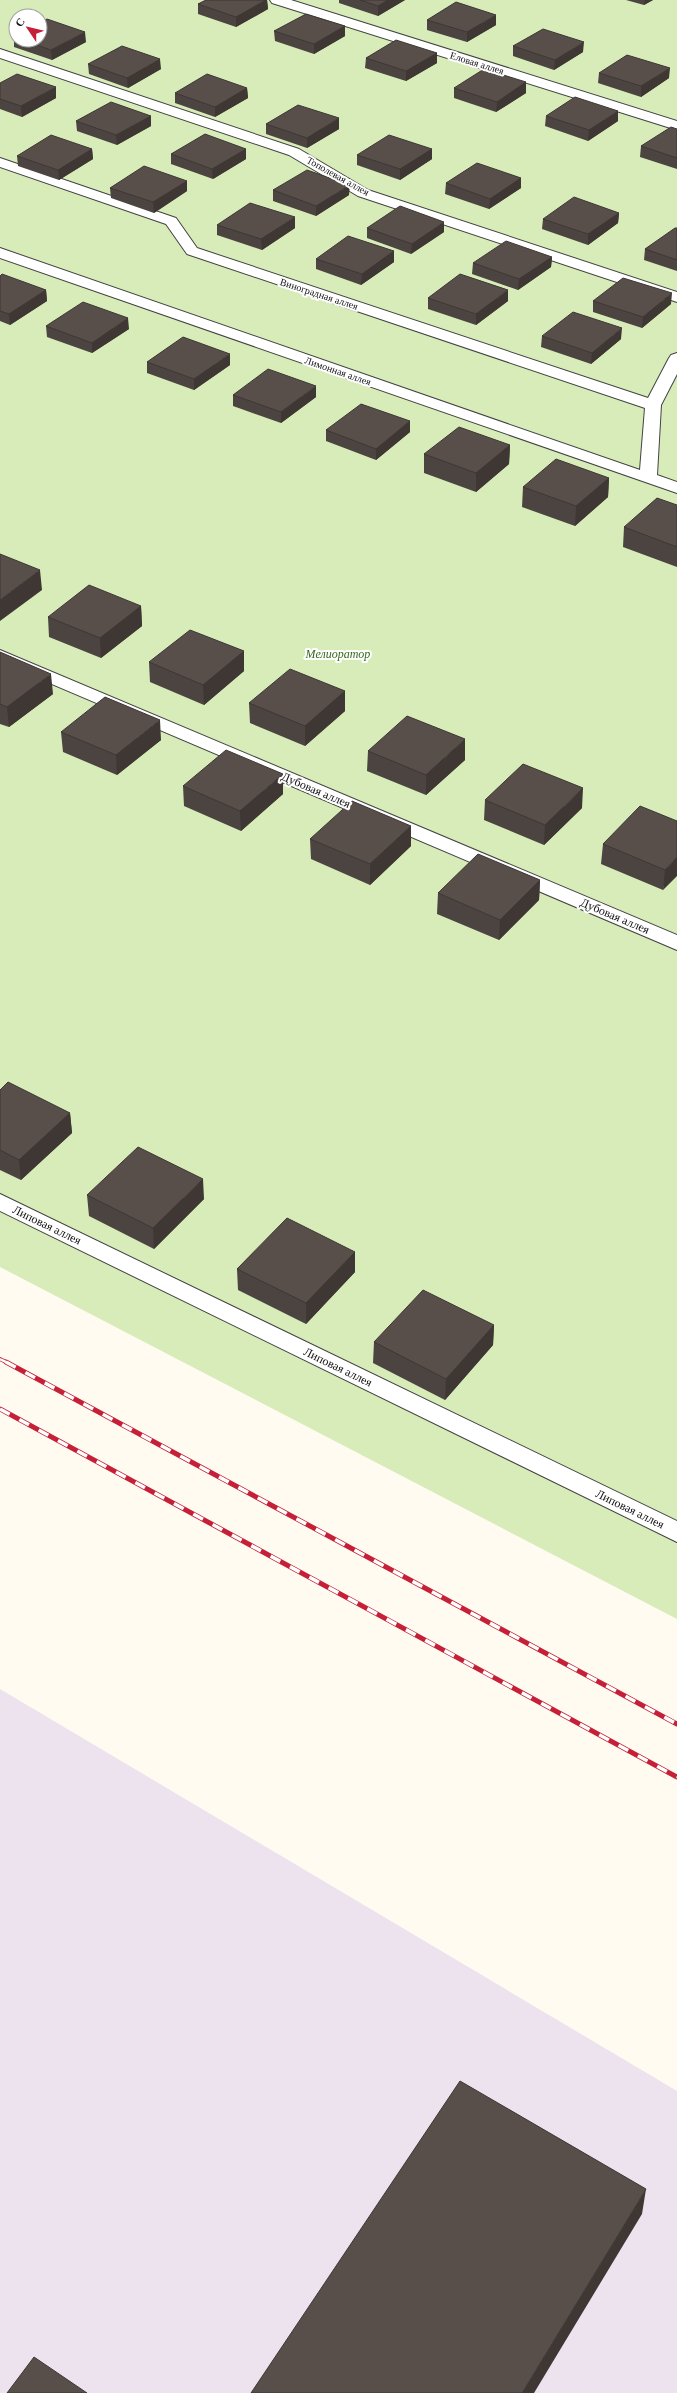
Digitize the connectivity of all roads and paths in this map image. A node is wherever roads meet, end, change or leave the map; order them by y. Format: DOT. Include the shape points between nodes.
graph roads {
  1 [pos="277,0"];
  2 [pos="0,53"];
  3 [pos="677,126"];
  4 [pos="0,162"];
  5 [pos="0,253"];
  6 [pos="677,297"];
  7 [pos="677,358"];
  8 [pos="653,405"];
  9 [pos="648,478"];
  10 [pos="677,488"];
  11 [pos="0,655"];
  12 [pos="677,943"];
  13 [pos="0,1202"];
  14 [pos="677,1532"];
  1 -- 3 [label="street, Еловая аллея"];
  2 -- 6 [label="street, Тополевая аллея" via="294,152 363,193"];
  4 -- 8 [label="street, Виноградная аллея" via="171,221 192,251"];
  5 -- 9 [label="street, Лимонная аллея"];
  7 -- 8 [label="street"];
  8 -- 9 [label="street"];
  9 -- 10 [label="street, Лимонная аллея"];
  11 -- 12 [label="street, Дубовая аллея"];
  13 -- 14 [label="street, Липовая аллея"];
}
